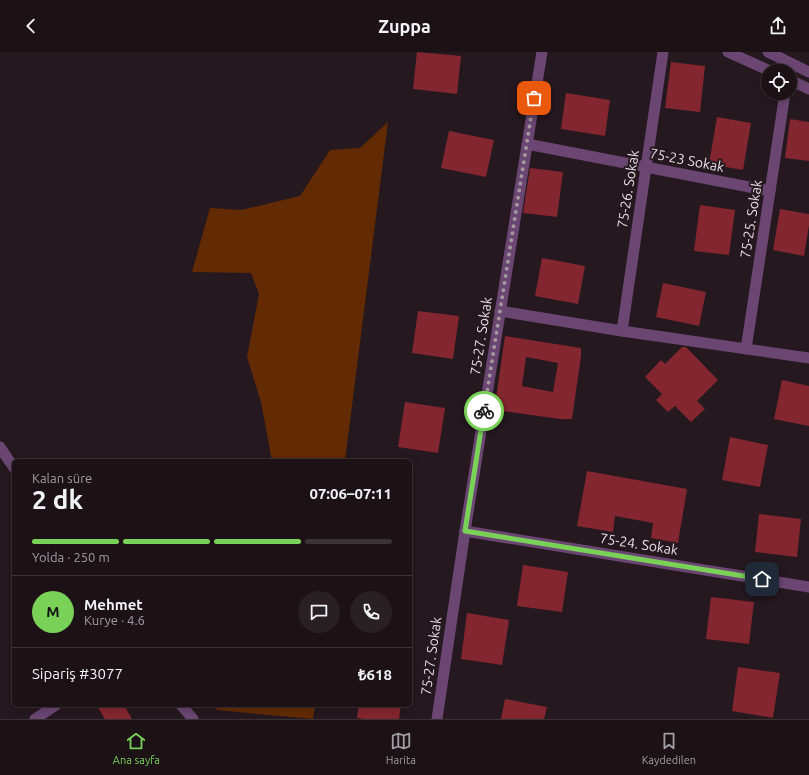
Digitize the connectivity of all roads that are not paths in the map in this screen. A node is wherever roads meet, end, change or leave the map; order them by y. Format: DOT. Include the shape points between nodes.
graph roads {
  1 [pos="542,52"];
  2 [pos="663,52"];
  3 [pos="728,52"];
  4 [pos="768,52"];
  5 [pos="761,67"];
  6 [pos="809,72"];
  7 [pos="797,83"];
  8 [pos="809,89"];
  9 [pos="784,100"];
  10 [pos="527,144"];
  11 [pos="646,167"];
  12 [pos="770,191"];
  13 [pos="500,311"];
  14 [pos="622,330"];
  15 [pos="746,349"];
  16 [pos="809,358"];
  17 [pos="0,446"];
  18 [pos="12,465"];
  19 [pos="465,531"];
  20 [pos="809,587"];
  21 [pos="53,707"];
  22 [pos="183,707"];
  23 [pos="35,719"];
  24 [pos="193,719"];
  25 [pos="437,719"];
  1 -- 10 [label="street, 75-27. Sokak"];
  2 -- 11 [label="street, 75-26. Sokak"];
  3 -- 5 [label="street"];
  4 -- 6 [label="street"];
  7 -- 8 [label="street"];
  9 -- 12 [label="street, 75-25. Sokak"];
  10 -- 11 [label="street, 75-23 Sokak"];
  10 -- 13 [label="street, 75-27. Sokak"];
  11 -- 12 [label="street, 75-23 Sokak"];
  11 -- 14 [label="street, 75-26. Sokak"];
  12 -- 15 [label="street, 75-25. Sokak"];
  13 -- 14 [label="street"];
  13 -- 19 [label="street, 75-27. Sokak"];
  14 -- 15 [label="street"];
  15 -- 16 [label="street"];
  17 -- 18 [label="street"];
  19 -- 20 [label="street, 75-24. Sokak"];
  19 -- 25 [label="street, 75-27. Sokak"];
  21 -- 23 [label="street"];
  22 -- 24 [label="street"];
}
